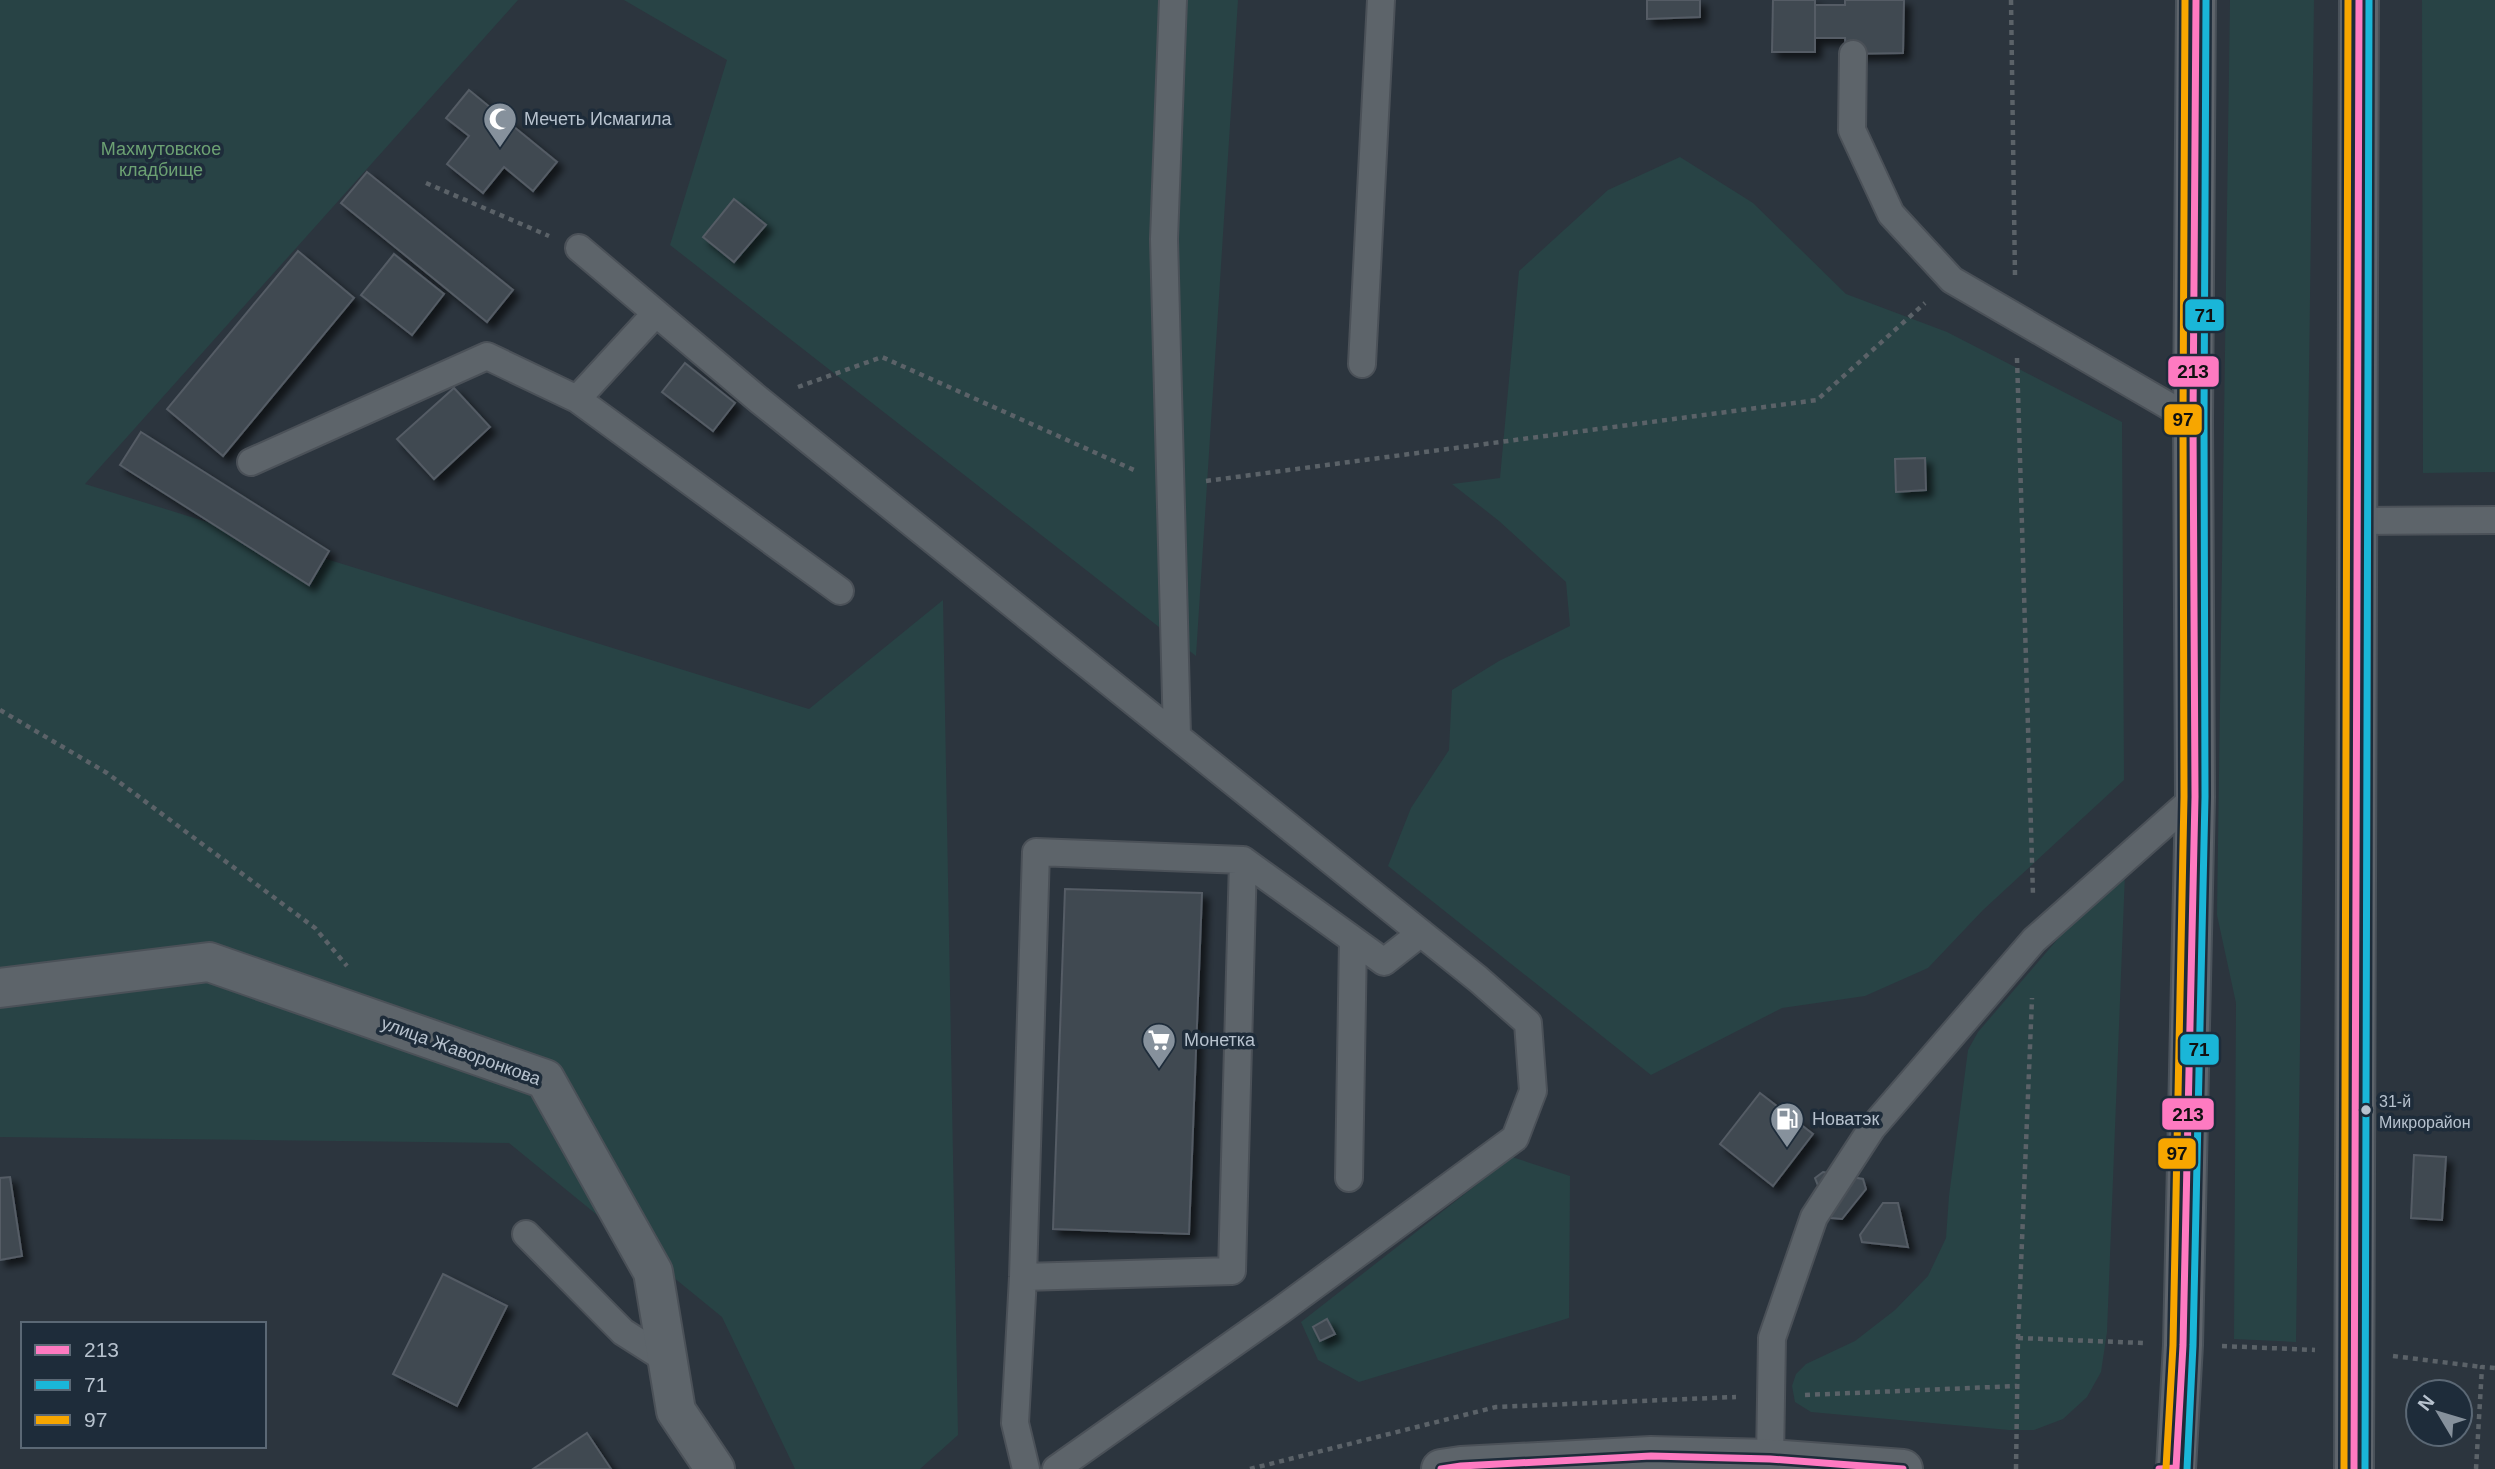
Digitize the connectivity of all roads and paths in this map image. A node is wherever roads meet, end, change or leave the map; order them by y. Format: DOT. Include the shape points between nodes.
graph roads {
  1 [pos="1173,0"];
  2 [pos="1381,0"];
  3 [pos="2011,0"];
  4 [pos="2196,0"];
  5 [pos="2360,0"];
  6 [pos="1853,54"];
  7 [pos="426,183"];
  8 [pos="579,248"];
  9 [pos="1952,280"];
  10 [pos="656,313"];
  11 [pos="2015,318"];
  12 [pos="1362,364"];
  13 [pos="576,399"];
  14 [pos="759,400"];
  15 [pos="2193,420"];
  16 [pos="251,462"];
  17 [pos="1169,486"];
  18 [pos="2495,520"];
  19 [pos="2357,521"];
  20 [pos="840,591"];
  21 [pos="0,710"];
  22 [pos="1177,736"];
  23 [pos="2195,797"];
  24 [pos="1243,860"];
  25 [pos="1421,933"];
  26 [pos="1353,940"];
  27 [pos="2034,940"];
  28 [pos="349,968"];
  29 [pos="0,988"];
  30 [pos="1349,1178"];
  31 [pos="526,1234"];
  32 [pos="1023,1277"];
  33 [pos="2354,1352"];
  34 [pos="667,1360"];
  35 [pos="2483,1367"];
  36 [pos="2495,1368"];
  37 [pos="2017,1386"];
  38 [pos="1772,1396"];
  39 [pos="1770,1459"];
  40 [pos="1651,1462"];
  41 [pos="1454,1468"];
  42 [pos="715,1469"];
  43 [pos="1026,1469"];
  44 [pos="1056,1469"];
  45 [pos="1250,1469"];
  46 [pos="1903,1469"];
  47 [pos="2016,1469"];
  48 [pos="2178,1469"];
  49 [pos="2354,1469"];
  50 [pos="2476,1469"];
  1 -- 17 [label="lane" via="1164,239"];
  2 -- 12 [label="lane"];
  3 -- 11 [label="path"];
  4 -- 15 [label="main road"];
  5 -- 19 [label="main road"];
  6 -- 9 [label="lane" via="1852,130 1891,215"];
  7 -- 8 [label="path"];
  8 -- 10 [label="lane"];
  9 -- 11 [label="lane"];
  9 -- 17 [label="path" via="1817,400"];
  10 -- 13 [label="lane"];
  10 -- 14 [label="lane"];
  11 -- 15 [label="lane"];
  11 -- 27 [label="path"];
  13 -- 16 [label="lane" via="487,356"];
  13 -- 20 [label="lane"];
  14 -- 17 [label="path" via="882,357"];
  14 -- 22 [label="lane"];
  15 -- 23 [label="main road"];
  17 -- 22 [label="lane"];
  18 -- 19 [label="lane"];
  19 -- 33 [label="main road"];
  21 -- 28 [label="path" via="107,773 315,928"];
  22 -- 25 [label="lane"];
  23 -- 27 [label="lane"];
  23 -- 48 [label="main road"];
  24 -- 26 [label="lane"];
  24 -- 32 [label="lane" via="1232,1270"];
  24 -- 32 [label="lane" via="1036,852"];
  25 -- 26 [label="lane" via="1384,962"];
  25 -- 44 [label="lane" via="1528,1023 1533,1091 1514,1138"];
  26 -- 30 [label="lane"];
  27 -- 37 [label="path"];
  27 -- 38 [label="lane" via="1872,1128 1814,1217 1772,1338"];
  29 -- 34 [label="street, улица Жаворонкова" via="209,962 545,1079 653,1272"];
  31 -- 34 [label="lane" via="623,1332"];
  32 -- 43 [label="lane" via="1015,1423"];
  33 -- 35 [label="path"];
  33 -- 49 [label="main road"];
  34 -- 42 [label="street, улица Жаворонкова" via="676,1411"];
  35 -- 36 [label="path"];
  35 -- 50 [label="path"];
  37 -- 38 [label="path"];
  37 -- 47 [label="path"];
  38 -- 39 [label="lane"];
  38 -- 45 [label="path" via="1496,1407"];
  39 -- 40 [label="street"];
  39 -- 46 [label="street"];
  40 -- 41 [label="street"];
}
